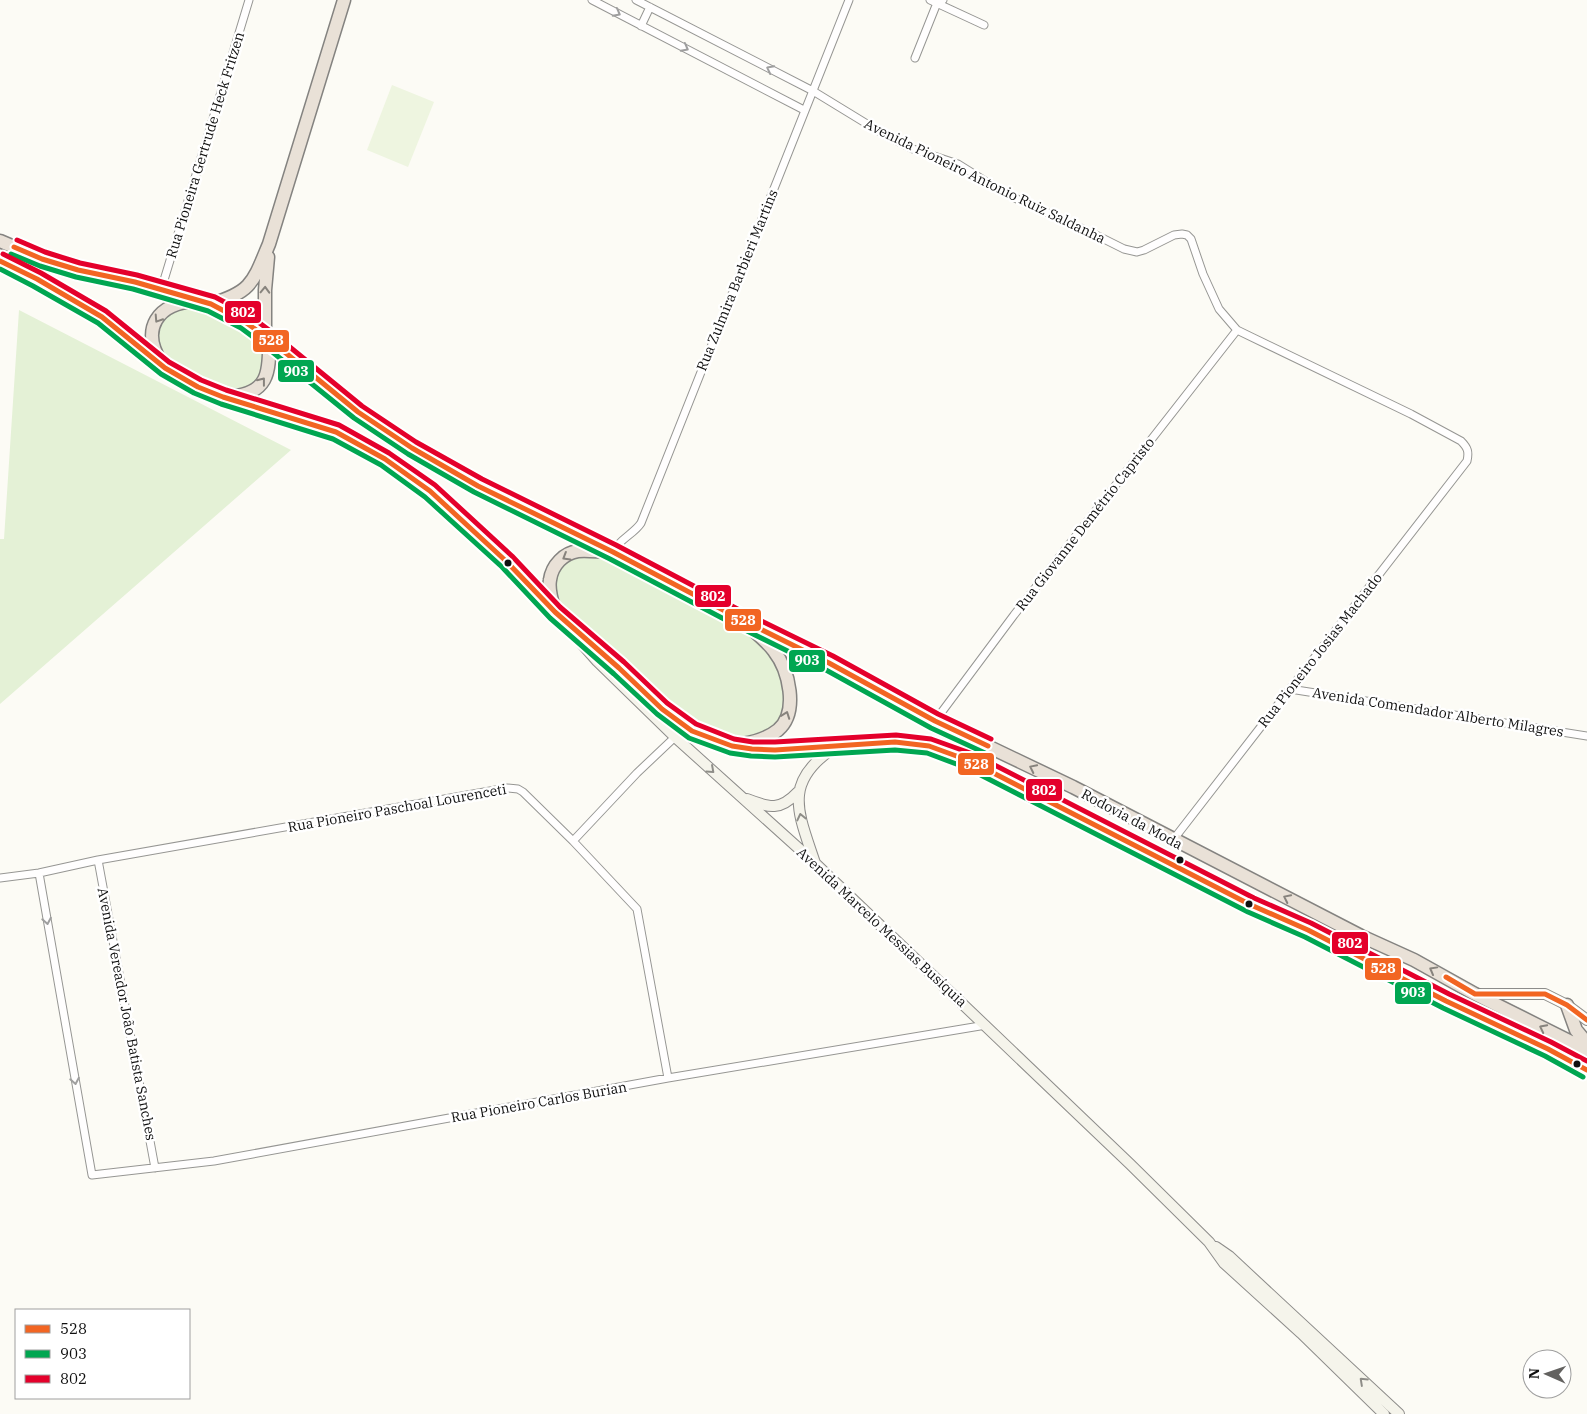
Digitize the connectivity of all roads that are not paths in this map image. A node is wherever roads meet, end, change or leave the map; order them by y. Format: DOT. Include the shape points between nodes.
graph roads {
  1 [pos="250,0"];
  2 [pos="344,0"];
  3 [pos="592,0"];
  4 [pos="636,0"];
  5 [pos="849,0"];
  6 [pos="930,0"];
  7 [pos="940,2"];
  8 [pos="650,7"];
  9 [pos="984,25"];
  10 [pos="641,26"];
  11 [pos="915,58"];
  12 [pos="813,92"];
  13 [pos="804,110"];
  14 [pos="0,241"];
  15 [pos="269,244"];
  16 [pos="0,261"];
  17 [pos="160,290"];
  18 [pos="205,303"];
  19 [pos="1237,330"];
  20 [pos="267,338"];
  21 [pos="165,368"];
  22 [pos="223,397"];
  23 [pos="1467,461"];
  24 [pos="613,552"];
  25 [pos="555,612"];
  26 [pos="744,621"];
  27 [pos="1290,689"];
  28 [pos="935,720"];
  29 [pos="1587,736"];
  30 [pos="675,737"];
  31 [pos="732,746"];
  32 [pos="835,747"];
  33 [pos="798,792"];
  34 [pos="741,797"];
  35 [pos="1173,840"];
  36 [pos="573,841"];
  37 [pos="98,860"];
  38 [pos="816,864"];
  39 [pos="39,872"];
  40 [pos="0,878"];
  41 [pos="1475,994"];
  42 [pos="1567,1006"];
  43 [pos="1587,1020"];
  44 [pos="986,1025"];
  45 [pos="1587,1043"];
  46 [pos="1587,1050"];
  47 [pos="1587,1070"];
  48 [pos="668,1078"];
  49 [pos="156,1168"];
  50 [pos="1304,1330"];
  51 [pos="1384,1414"];
  52 [pos="1399,1414"];
  1 -- 17 [label="street, Rua Pioneira Gertrude Heck Fritzen"];
  2 -- 15 [label="highway"];
  3 -- 10 [label="street, one-way"];
  4 -- 8 [label="street, Avenida Pioneiro Antonio Ruiz Saldanha"];
  5 -- 12 [label="street, Rua Zulmira Barbieri Martins"];
  6 -- 7 [label="street"];
  7 -- 9 [label="street"];
  7 -- 11 [label="street"];
  8 -- 10 [label="street"];
  12 -- 8 [label="street, Avenida Pioneiro Antonio Ruiz Saldanha, one-way"];
  10 -- 13 [label="street, one-way"];
  12 -- 13 [label="street, Rua Zulmira Barbieri Martins"];
  12 -- 19 [label="street, Avenida Pioneiro Antonio Ruiz Saldanha" via="885,135 958,164 1006,194 1124,250 1137,252 1174,235 1187,235 1219,308"];
  13 -- 24 [label="street, Rua Zulmira Barbieri Martins" via="641,523 622,539"];
  14 -- 17 [label="highway" via="78,270"];
  15 -- 18 [label="highway" via="254,279 244,291 230,299"];
  20 -- 15 [label="highway, one-way" via="264,290"];
  16 -- 21 [label="highway" via="102,317"];
  17 -- 18 [label="highway"];
  18 -- 20 [label="highway" via="246,322"];
  18 -- 21 [label="highway, one-way" via="184,302 168,307 159,315 152,339 155,352"];
  19 -- 23 [label="street, Avenida Pioneiro Antonio Ruiz Saldanha" via="1450,435 1465,445"];
  19 -- 28 [label="street, Rua Giovanne Demétrio Capristo"];
  22 -- 20 [label="highway, one-way" via="243,396 262,383 269,368"];
  20 -- 24 [label="highway, Rodovia da Moda" via="358,412 412,448 478,486"];
  21 -- 22 [label="highway"];
  22 -- 25 [label="highway, Rodovia da Moda" via="336,432 385,459 430,491 466,523"];
  23 -- 27 [label="street, Rua Pioneiro Josias Machado"];
  24 -- 25 [label="highway, one-way" via="579,551 560,559 550,579"];
  24 -- 26 [label="highway, Rodovia da Moda"];
  25 -- 30 [label="street, Avenida Marcelo Messias Busíquia" via="576,639"];
  25 -- 31 [label="highway, Rodovia da Moda" via="662,709 692,730"];
  26 -- 28 [label="highway, Rodovia da Moda"];
  31 -- 26 [label="highway, one-way" via="756,741 779,730 789,703 787,680 775,652"];
  27 -- 29 [label="street, Avenida Comendador Alberto Milagres"];
  27 -- 35 [label="street, Rua Pioneiro Josias Machado"];
  35 -- 28 [label="highway, Rodovia da Moda, one-way"];
  30 -- 34 [label="street, Avenida Marcelo Messias Busíquia, one-way"];
  30 -- 36 [label="street"];
  31 -- 32 [label="highway, Rodovia da Moda" via="775,750"];
  32 -- 33 [label="street" via="810,768"];
  32 -- 47 [label="highway, Rodovia da Moda" via="895,742 929,746 970,761 1250,905 1308,930"];
  33 -- 34 [label="street" via="778,806 768,807"];
  38 -- 33 [label="street, one-way" via="800,817"];
  34 -- 38 [label="street, Avenida Marcelo Messias Busíquia"];
  41 -- 35 [label="highway, Rodovia da Moda, one-way" via="1414,960"];
  36 -- 37 [label="street, Rua Pioneiro Paschoal Lourenceti" via="523,792 507,788"];
  36 -- 48 [label="street, Rua Pioneiro Paschoal Lourenceti" via="637,909"];
  37 -- 39 [label="street, Rua Pioneiro Paschoal Lourenceti"];
  37 -- 49 [label="street, Avenida Vereador João Batista Sanches"];
  38 -- 44 [label="street, Avenida Marcelo Messias Busíquia"];
  39 -- 40 [label="street, Rua Pioneiro Paschoal Lourenceti"];
  39 -- 49 [label="street, Rua Pioneiro Carlos Burian, one-way" via="92,1175"];
  41 -- 42 [label="street" via="1545,994"];
  46 -- 41 [label="highway, Rodovia da Moda, one-way"];
  42 -- 43 [label="street"];
  42 -- 45 [label="highway" via="1576,1030"];
  44 -- 48 [label="street, Rua Pioneiro Carlos Burian"];
  44 -- 50 [label="street, Avenida Marcelo Messias Busíquia"];
  48 -- 49 [label="street, Rua Pioneiro Carlos Burian" via="214,1161"];
  50 -- 51 [label="street, Avenida Marcelo Messias Busíquia"];
  52 -- 50 [label="street, Avenida Marcelo Messias Busíquia, one-way"];
}
